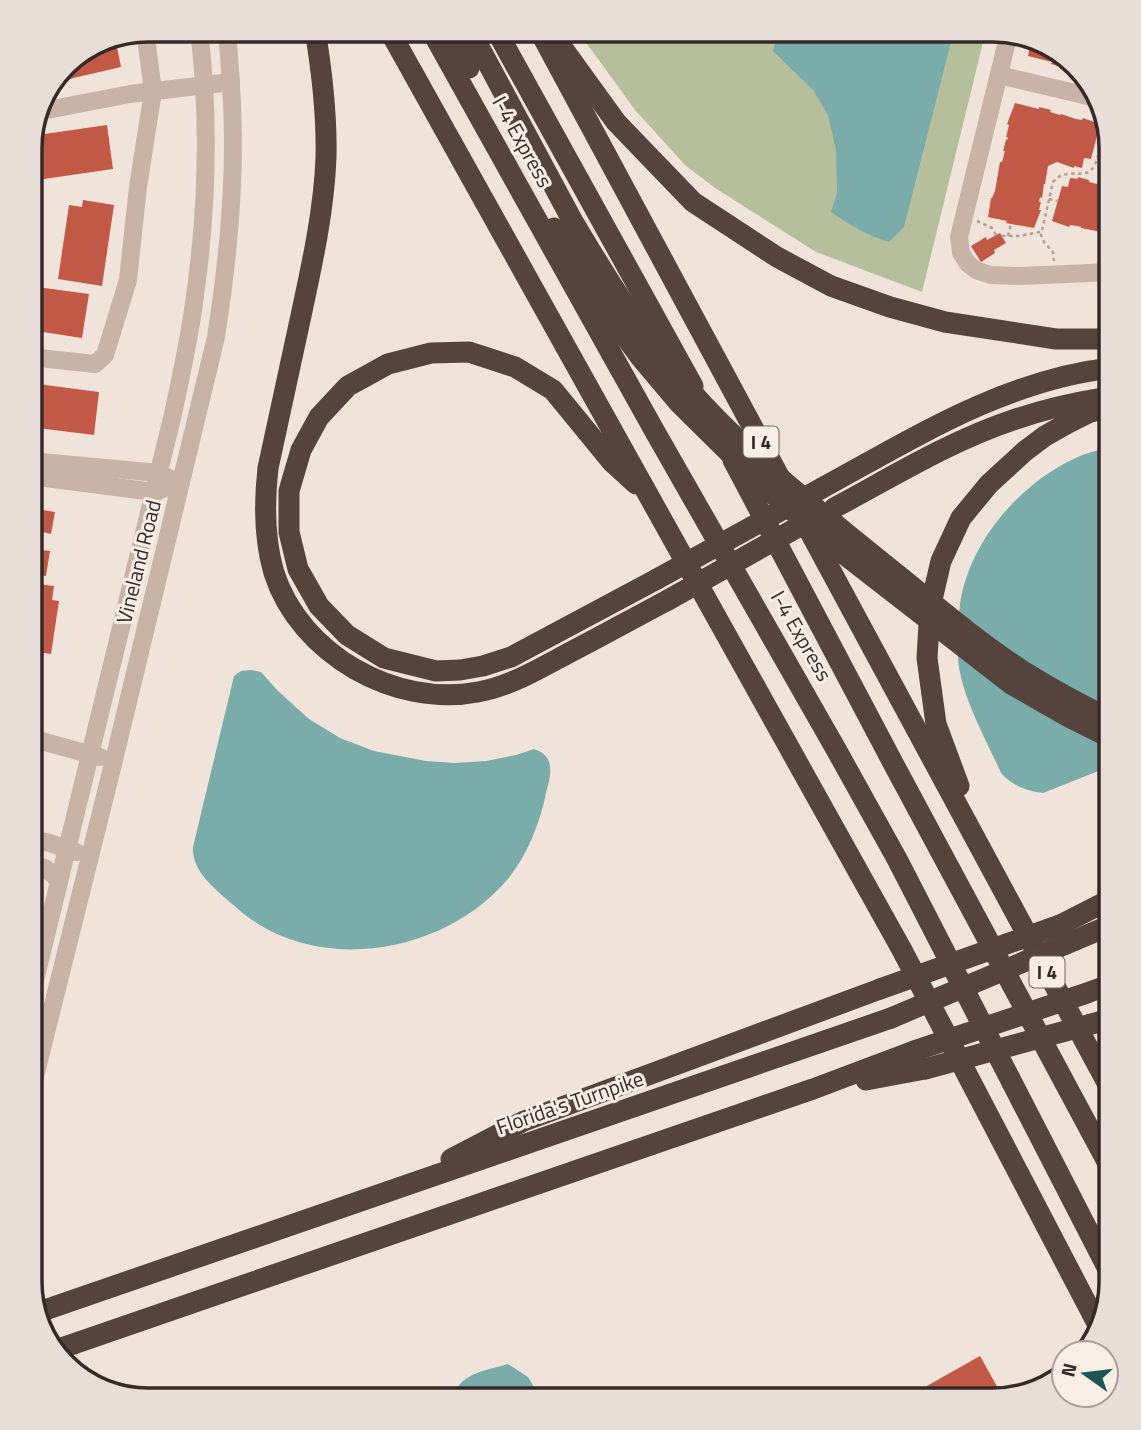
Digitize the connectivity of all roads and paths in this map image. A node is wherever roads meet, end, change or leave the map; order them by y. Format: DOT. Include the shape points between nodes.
graph roads {
  1 [pos="146,42"];
  2 [pos="200,42"];
  3 [pos="228,42"];
  4 [pos="317,42"];
  5 [pos="396,42"];
  6 [pos="438,42"];
  7 [pos="455,42"];
  8 [pos="476,42"];
  9 [pos="503,42"];
  10 [pos="545,42"];
  11 [pos="559,42"];
  12 [pos="1007,43"];
  13 [pos="999,75"];
  14 [pos="231,82"];
  15 [pos="203,85"];
  16 [pos="153,91"];
  17 [pos="1084,95"];
  18 [pos="50,109"];
  19 [pos="1099,148"];
  20 [pos="1049,199"];
  21 [pos="1057,201"];
  22 [pos="963,218"];
  23 [pos="563,223"];
  24 [pos="1011,224"];
  25 [pos="1041,232"];
  26 [pos="996,235"];
  27 [pos="1002,236"];
  28 [pos="1008,236"];
  29 [pos="1099,273"];
  30 [pos="1054,275"];
  31 [pos="1099,339"];
  32 [pos="42,358"];
  33 [pos="1099,369"];
  34 [pos="1099,399"];
  35 [pos="1099,410"];
  36 [pos="42,462"];
  37 [pos="159,472"];
  38 [pos="42,478"];
  39 [pos="181,485"];
  40 [pos="154,492"];
  41 [pos="648,494"];
  42 [pos="1099,713"];
  43 [pos="1099,732"];
  44 [pos="42,741"];
  45 [pos="89,754"];
  46 [pos="114,760"];
  47 [pos="42,841"];
  48 [pos="67,849"];
  49 [pos="983,853"];
  50 [pos="89,855"];
  51 [pos="42,867"];
  52 [pos="59,880"];
  53 [pos="1099,908"];
  54 [pos="1099,928"];
  55 [pos="1063,935"];
  56 [pos="42,951"];
  57 [pos="1099,988"];
  58 [pos="1099,1021"];
  59 [pos="42,1048"];
  60 [pos="920,1060"];
  61 [pos="1099,1068"];
  62 [pos="1099,1147"];
  63 [pos="384,1193"];
  64 [pos="1099,1252"];
  65 [pos="46,1310"];
  66 [pos="1093,1316"];
  67 [pos="64,1347"];
  1 -- 16 [label="street"];
  2 -- 15 [label="street, Vineland Road"];
  3 -- 14 [label="street, Vineland Road"];
  4 -- 34 [label="highway, bridge" via="326,157 321,212 268,468 266,536 275,574 294,613 312,636 356,671 394,686 453,695 519,680 954,444 1012,420"];
  5 -- 41 [label="highway"];
  6 -- 64 [label="highway, I-4 Express" via="897,859"];
  7 -- 23 [label="highway"];
  8 -- 23 [label="highway"];
  9 -- 62 [label="highway, I-4 Express" via="732,457"];
  10 -- 49 [label="highway, I 4"];
  11 -- 31 [label="highway" via="616,122 693,202 777,257 831,286 945,322 1056,339"];
  12 -- 13 [label="street"];
  13 -- 17 [label="street"];
  13 -- 22 [label="street"];
  14 -- 15 [label="street"];
  14 -- 39 [label="street, Vineland Road" via="233,142 223,292"];
  15 -- 16 [label="street"];
  15 -- 37 [label="street, Vineland Road" via="200,253 184,359"];
  16 -- 18 [label="street"];
  16 -- 32 [label="street" via="128,280 105,355 95,364"];
  19 -- 20 [label="path" via="1094,166 1085,174 1058,177"];
  20 -- 21 [label="path"];
  20 -- 25 [label="path"];
  22 -- 26 [label="path" via="982,222"];
  22 -- 30 [label="street" via="961,253 978,271"];
  23 -- 42 [label="highway, bridge" via="688,388 765,464 1021,670"];
  23 -- 43 [label="highway, bridge" via="607,312 641,358 679,403 760,482 836,548 1011,684"];
  24 -- 28 [label="path"];
  25 -- 28 [label="path"];
  25 -- 30 [label="path" via="1053,252"];
  27 -- 28 [label="path"];
  29 -- 30 [label="street"];
  33 -- 41 [label="highway, bridge" via="1002,395 945,421 511,657 483,666 436,671 384,658 347,635 319,606 298,569 289,532 289,491 301,450 318,417 348,386 388,364 431,353 469,352 515,367 553,390 612,462"];
  35 -- 49 [label="highway" via="1045,436 989,484 961,518 941,561 930,608 927,658 936,724"];
  36 -- 37 [label="street"];
  37 -- 39 [label="street"];
  37 -- 40 [label="street, Vineland Road"];
  38 -- 40 [label="street"];
  39 -- 40 [label="street"];
  39 -- 46 [label="street, Vineland Road"];
  40 -- 45 [label="street, Vineland Road"];
  41 -- 66 [label="highway" via="902,950"];
  44 -- 45 [label="street"];
  45 -- 46 [label="street"];
  45 -- 48 [label="street, Vineland Road"];
  46 -- 50 [label="street, Vineland Road"];
  47 -- 48 [label="street"];
  48 -- 50 [label="street"];
  48 -- 52 [label="street, Vineland Road"];
  49 -- 61 [label="highway, I 4"];
  50 -- 59 [label="street, Vineland Road"];
  51 -- 52 [label="street"];
  52 -- 56 [label="street, Vineland Road"];
  53 -- 55 [label="highway"];
  54 -- 55 [label="highway, Florida's Turnpike"];
  55 -- 63 [label="highway, Florida's Turnpike, bridge" via="891,1018"];
  55 -- 63 [label="highway, bridge" via="880,989 524,1121"];
  57 -- 60 [label="highway, bridge"];
  58 -- 60 [label="highway, bridge"];
  60 -- 67 [label="highway" via="813,1089"];
  63 -- 65 [label="highway, Florida's Turnpike"];
}
